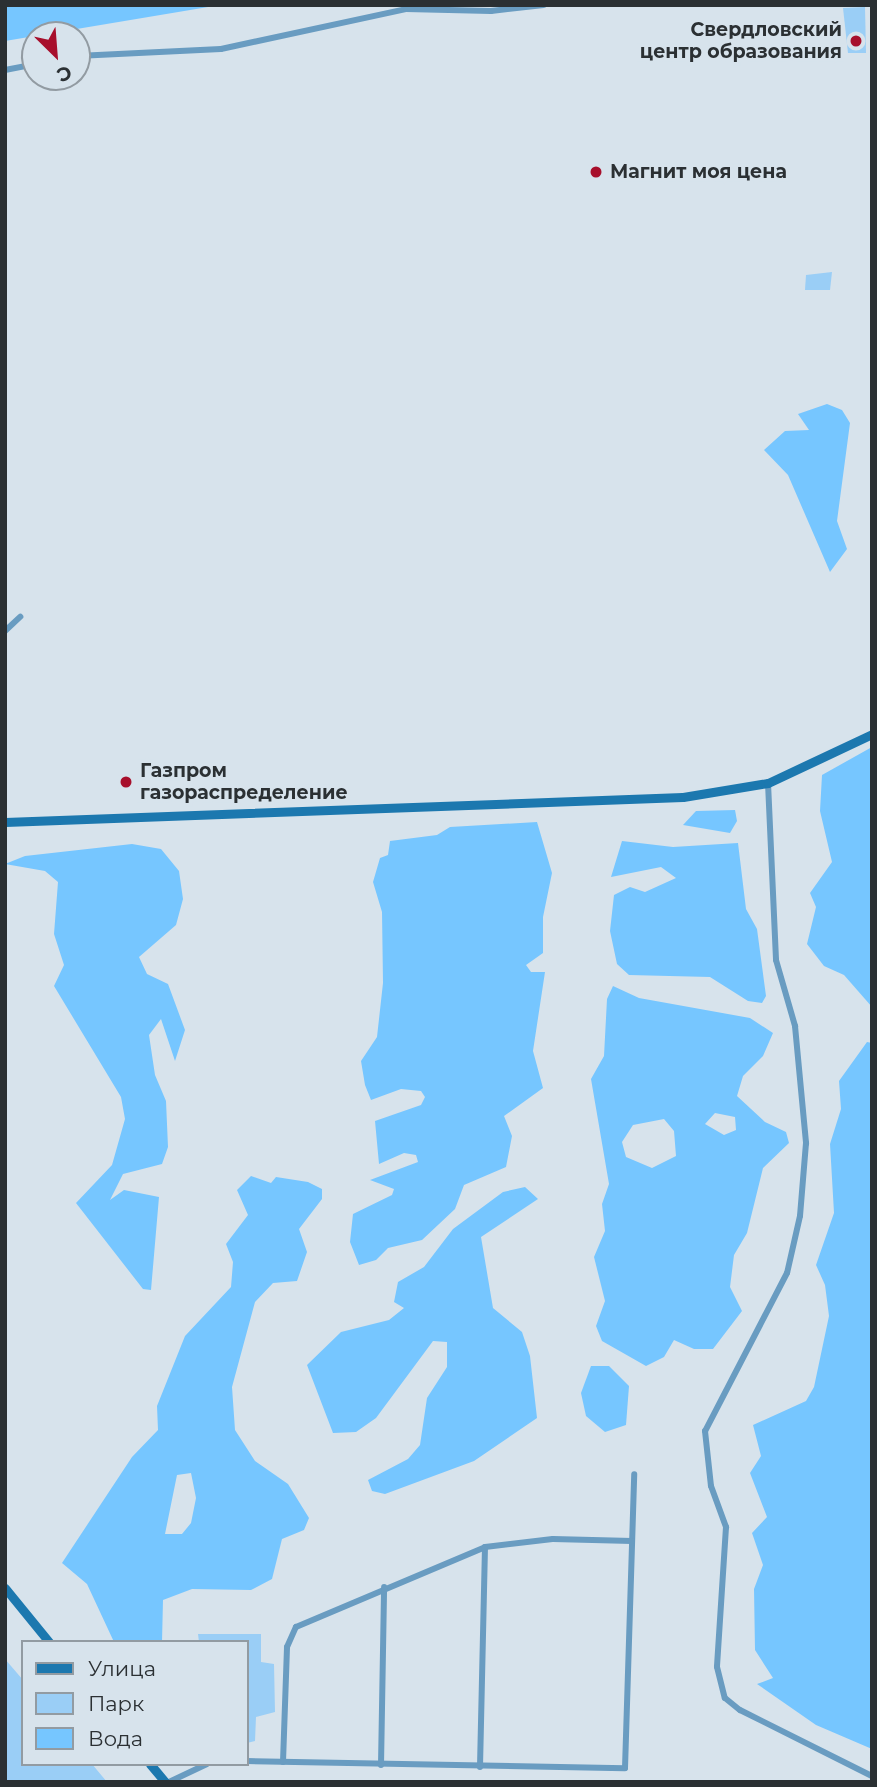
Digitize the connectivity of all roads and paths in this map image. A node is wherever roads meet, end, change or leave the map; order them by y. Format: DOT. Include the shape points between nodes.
graph roads {
  1 [pos="544,5"];
  2 [pos="91,55"];
  3 [pos="20,617"];
  4 [pos="5,631"];
  5 [pos="872,734"];
  6 [pos="768,782"];
  7 [pos="5,822"];
  8 [pos="634,1474"];
  9 [pos="632,1541"];
  10 [pos="485,1547"];
  11 [pos="384,1587"];
  12 [pos="5,1588"];
  13 [pos="47,1640"];
  14 [pos="248,1761"];
  15 [pos="283,1762"];
  16 [pos="381,1765"];
  17 [pos="152,1766"];
  18 [pos="203,1766"];
  19 [pos="480,1767"];
  20 [pos="872,1776"];
  21 [pos="167,1782"];
  1 -- 2 [label="street" via="491,11 406,9 221,49"];
  3 -- 4 [label="street"];
  5 -- 6 [label="main road"];
  6 -- 7 [label="main road" via="708,794 584,803"];
  6 -- 20 [label="street" via="776,960 794,1026 806,1143 800,1216 787,1273 705,1431 710,1486 726,1527 717,1667 725,1698 740,1710"];
  8 -- 9 [label="street"];
  9 -- 10 [label="street" via="553,1539"];
  9 -- 19 [label="street" via="625,1768"];
  10 -- 11 [label="street"];
  10 -- 19 [label="street"];
  11 -- 15 [label="street" via="289,1635"];
  11 -- 16 [label="street"];
  12 -- 13 [label="main road"];
  14 -- 15 [label="street"];
  15 -- 16 [label="street"];
  16 -- 19 [label="street"];
  17 -- 21 [label="main road"];
  18 -- 21 [label="street"];
}
